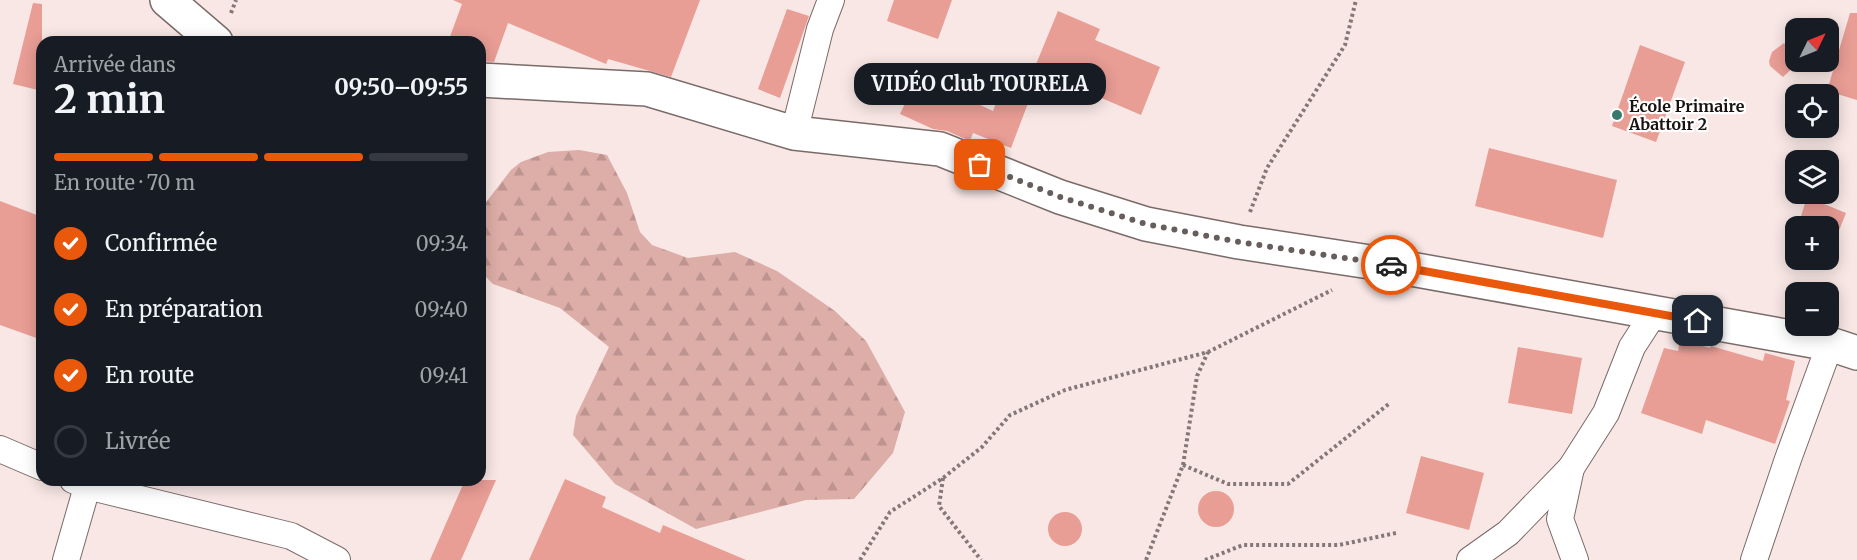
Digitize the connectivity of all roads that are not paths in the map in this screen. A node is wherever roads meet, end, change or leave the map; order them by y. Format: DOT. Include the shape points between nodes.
graph roads {
  1 [pos="167,0"];
  2 [pos="831,0"];
  3 [pos="209,36"];
  4 [pos="486,80"];
  5 [pos="794,133"];
  6 [pos="1654,313"];
  7 [pos="1844,348"];
  8 [pos="0,449"];
  9 [pos="36,464"];
  10 [pos="1572,468"];
  11 [pos="82,486"];
  12 [pos="98,486"];
  13 [pos="66,560"];
  14 [pos="337,560"];
  15 [pos="1470,560"];
  16 [pos="1575,560"];
  17 [pos="1754,560"];
  1 -- 3 [label="main road"];
  2 -- 5 [label="street"];
  4 -- 5 [label="main road" via="647,89"];
  5 -- 6 [label="main road" via="940,149 1060,197 1146,224"];
  6 -- 7 [label="main road"];
  6 -- 10 [label="street" via="1632,347 1606,413"];
  7 -- 17 [label="street" via="1788,459"];
  8 -- 9 [label="street"];
  10 -- 15 [label="street" via="1508,533"];
  10 -- 16 [label="street" via="1560,519"];
  11 -- 13 [label="street"];
  12 -- 14 [label="street" via="291,536"];
}
